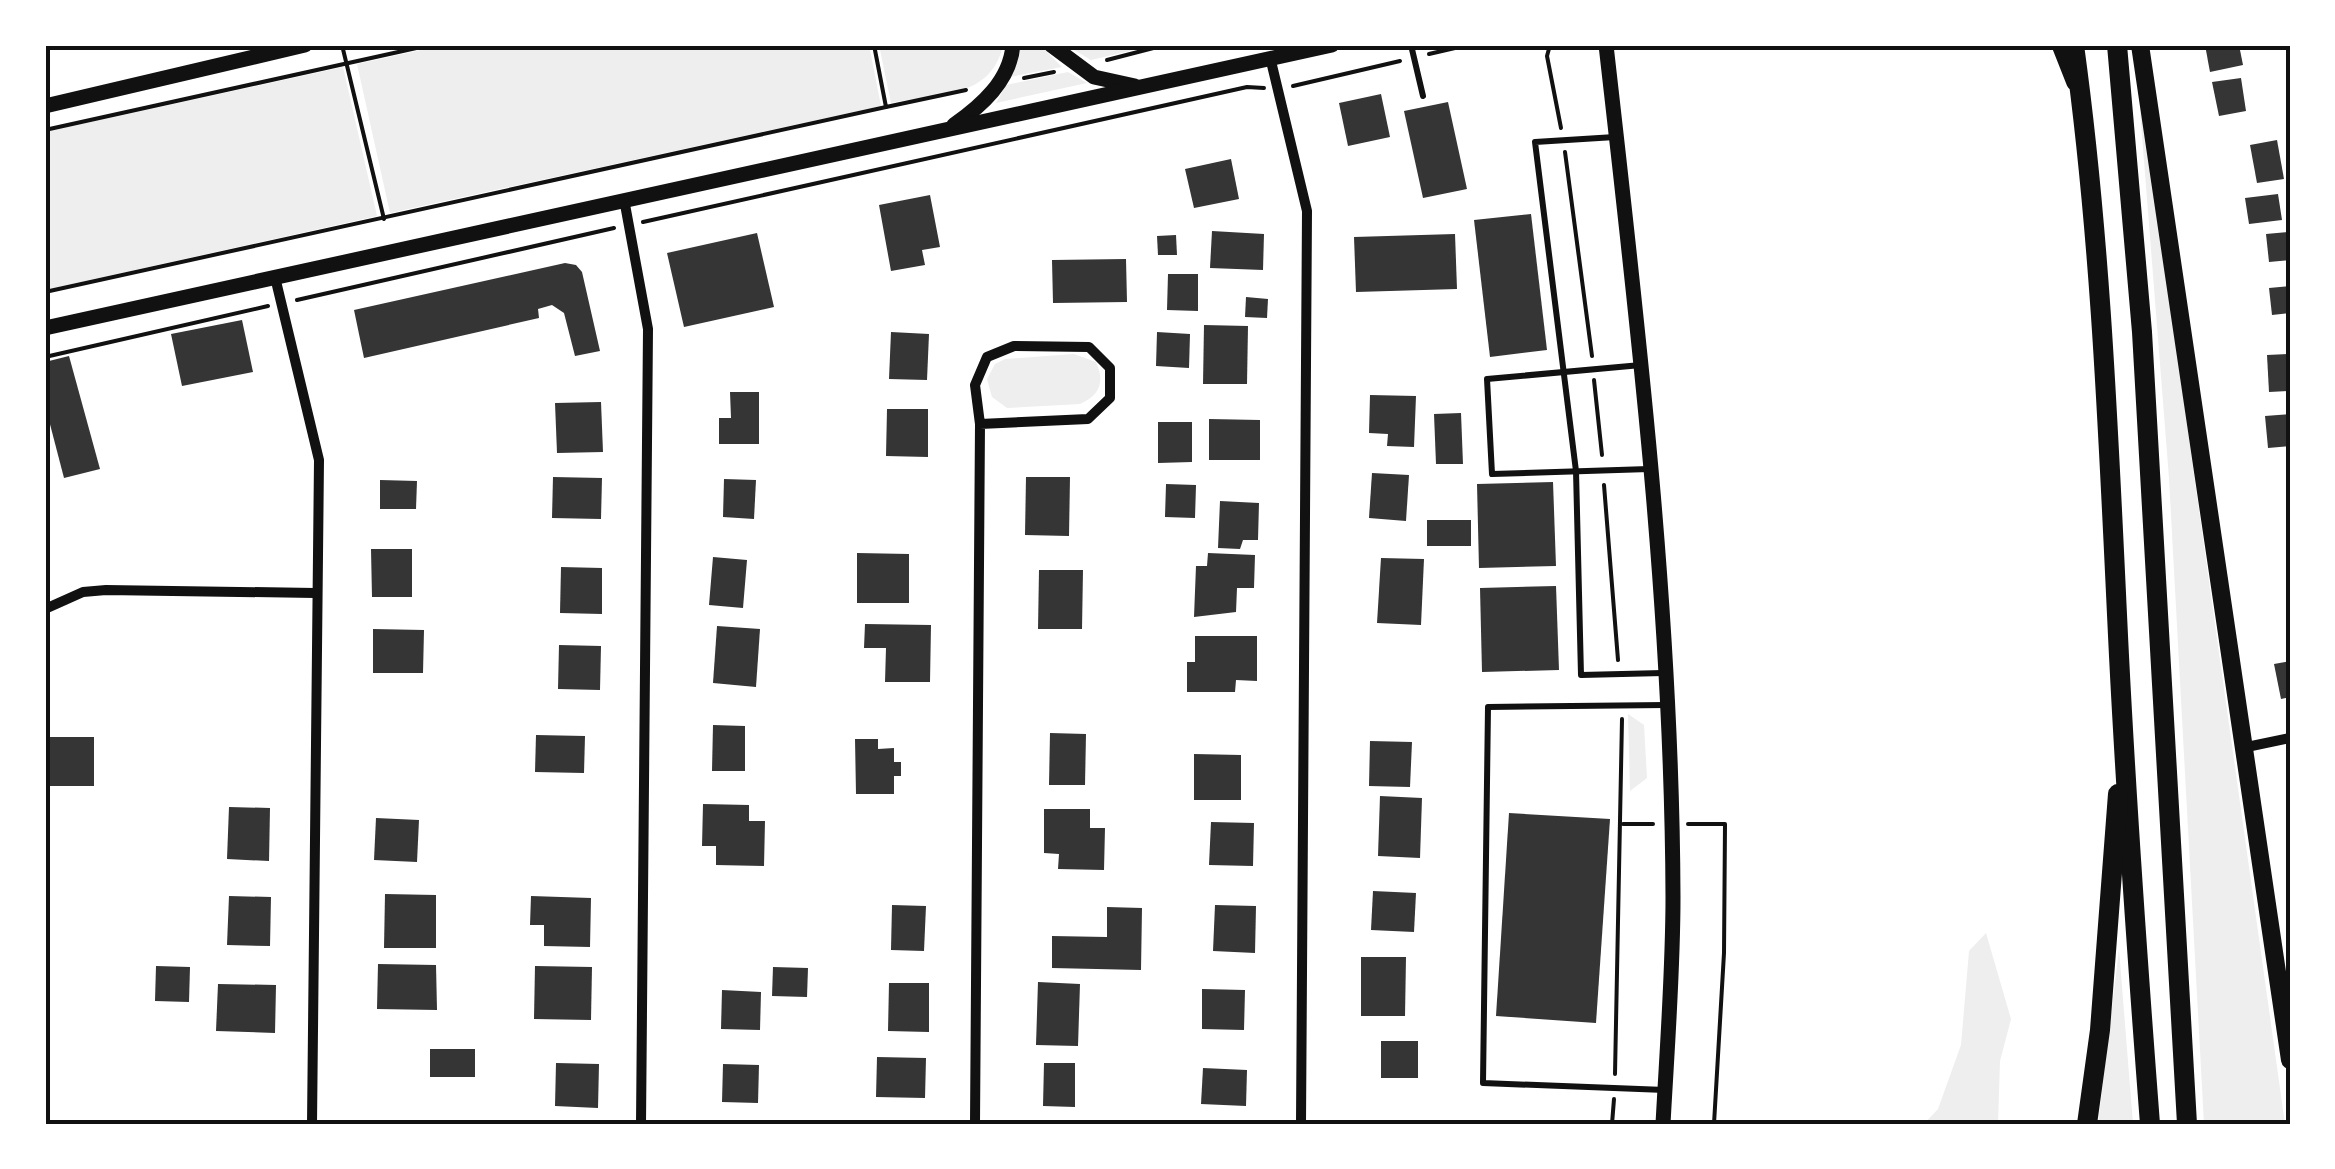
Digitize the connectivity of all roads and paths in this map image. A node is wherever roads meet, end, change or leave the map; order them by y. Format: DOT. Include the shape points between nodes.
graph roads {
  1 [pos="58,45"];
  2 [pos="305,45"];
  3 [pos="342,45"];
  4 [pos="430,45"];
  5 [pos="1013,45"];
  6 [pos="1051,45"];
  7 [pos="1332,45"];
  8 [pos="1411,45"];
  9 [pos="1468,45"];
  10 [pos="1550,45"];
  11 [pos="1606,45"];
  12 [pos="2059,45"];
  13 [pos="2074,45"];
  14 [pos="2117,45"];
  15 [pos="2140,45"];
  16 [pos="45,48"];
  17 [pos="1270,57"];
  18 [pos="1414,58"];
  19 [pos="346,64"];
  20 [pos="1139,87"];
  21 [pos="1278,89"];
  22 [pos="1423,96"];
  23 [pos="2082,105"];
  24 [pos="45,106"];
  25 [pos="886,108"];
  26 [pos="45,130"];
  27 [pos="946,130"];
  28 [pos="1616,137"];
  29 [pos="1564,140"];
  30 [pos="624,200"];
  31 [pos="384,220"];
  32 [pos="629,225"];
  33 [pos="275,277"];
  34 [pos="45,292"];
  35 [pos="282,303"];
  36 [pos="45,328"];
  37 [pos="45,357"];
  38 [pos="1641,365"];
  39 [pos="1594,369"];
  40 [pos="1564,372"];
  41 [pos="980,424"];
  42 [pos="1650,469"];
  43 [pos="1603,470"];
  44 [pos="1576,471"];
  45 [pos="315,593"];
  46 [pos="45,609"];
  47 [pos="1619,672"];
  48 [pos="1666,672"];
  49 [pos="1622,705"];
  50 [pos="1668,705"];
  51 [pos="2123,727"];
  52 [pos="2290,738"];
  53 [pos="2242,748"];
  54 [pos="1623,824"];
  55 [pos="1671,824"];
  56 [pos="2290,1060"];
  57 [pos="1615,1088"];
  58 [pos="1665,1090"];
  59 [pos="312,1124"];
  60 [pos="641,1124"];
  61 [pos="975,1124"];
  62 [pos="1301,1124"];
  63 [pos="1612,1124"];
  64 [pos="1663,1124"];
  65 [pos="1714,1124"];
  66 [pos="2087,1124"];
  67 [pos="2150,1124"];
  68 [pos="2187,1124"];
  1 -- 16 [label="path"];
  2 -- 24 [label="street"];
  3 -- 19 [label="path"];
  4 -- 19 [label="path"];
  5 -- 27 [label="street" via="999,83"];
  6 -- 20 [label="street" via="1094,77"];
  7 -- 17 [label="street"];
  8 -- 18 [label="lane"];
  9 -- 18 [label="path"];
  10 -- 29 [label="path"];
  11 -- 28 [label="street"];
  12 -- 23 [label="street"];
  13 -- 23 [label="highway"];
  14 -- 68 [label="highway" via="2142,332"];
  15 -- 53 [label="main road"];
  17 -- 20 [label="street"];
  17 -- 21 [label="street"];
  18 -- 21 [label="path"];
  18 -- 22 [label="lane"];
  19 -- 26 [label="path"];
  19 -- 31 [label="path"];
  20 -- 27 [label="street"];
  21 -- 32 [label="path" via="1247,86"];
  21 -- 62 [label="street" via="1308,211"];
  23 -- 51 [label="highway" via="2104,335"];
  25 -- 31 [label="path"];
  27 -- 30 [label="street"];
  28 -- 29 [label="lane"];
  28 -- 38 [label="street"];
  29 -- 39 [label="path"];
  29 -- 40 [label="lane" via="1535,142"];
  30 -- 32 [label="street"];
  30 -- 33 [label="street"];
  31 -- 34 [label="path"];
  32 -- 35 [label="path"];
  32 -- 60 [label="street" via="648,330"];
  33 -- 35 [label="street"];
  33 -- 36 [label="street"];
  35 -- 37 [label="path"];
  35 -- 45 [label="street" via="319,460"];
  38 -- 39 [label="lane"];
  38 -- 42 [label="street"];
  39 -- 40 [label="lane"];
  39 -- 43 [label="path"];
  40 -- 44 [label="lane"];
  40 -- 44 [label="lane" via="1487,380 1492,474"];
  41 -- 41 [label="street" via="1088,419 1110,398 1110,368 1089,347 1074,344 1000,349 978,370"];
  41 -- 61 [label="street"];
  42 -- 43 [label="lane"];
  42 -- 48 [label="street"];
  43 -- 44 [label="lane"];
  43 -- 47 [label="path"];
  44 -- 47 [label="lane" via="1581,675"];
  45 -- 46 [label="street" via="106,590"];
  45 -- 59 [label="street"];
  47 -- 48 [label="lane"];
  48 -- 50 [label="street"];
  49 -- 50 [label="lane"];
  49 -- 54 [label="path"];
  49 -- 57 [label="lane" via="1488,707 1482,1083"];
  50 -- 55 [label="street"];
  51 -- 66 [label="highway"];
  51 -- 67 [label="highway"];
  52 -- 53 [label="street"];
  53 -- 56 [label="main road"];
  54 -- 55 [label="path"];
  54 -- 57 [label="path"];
  55 -- 58 [label="street"];
  55 -- 65 [label="path" via="1725,824"];
  57 -- 58 [label="lane"];
  57 -- 63 [label="path"];
  58 -- 64 [label="street"];
}
